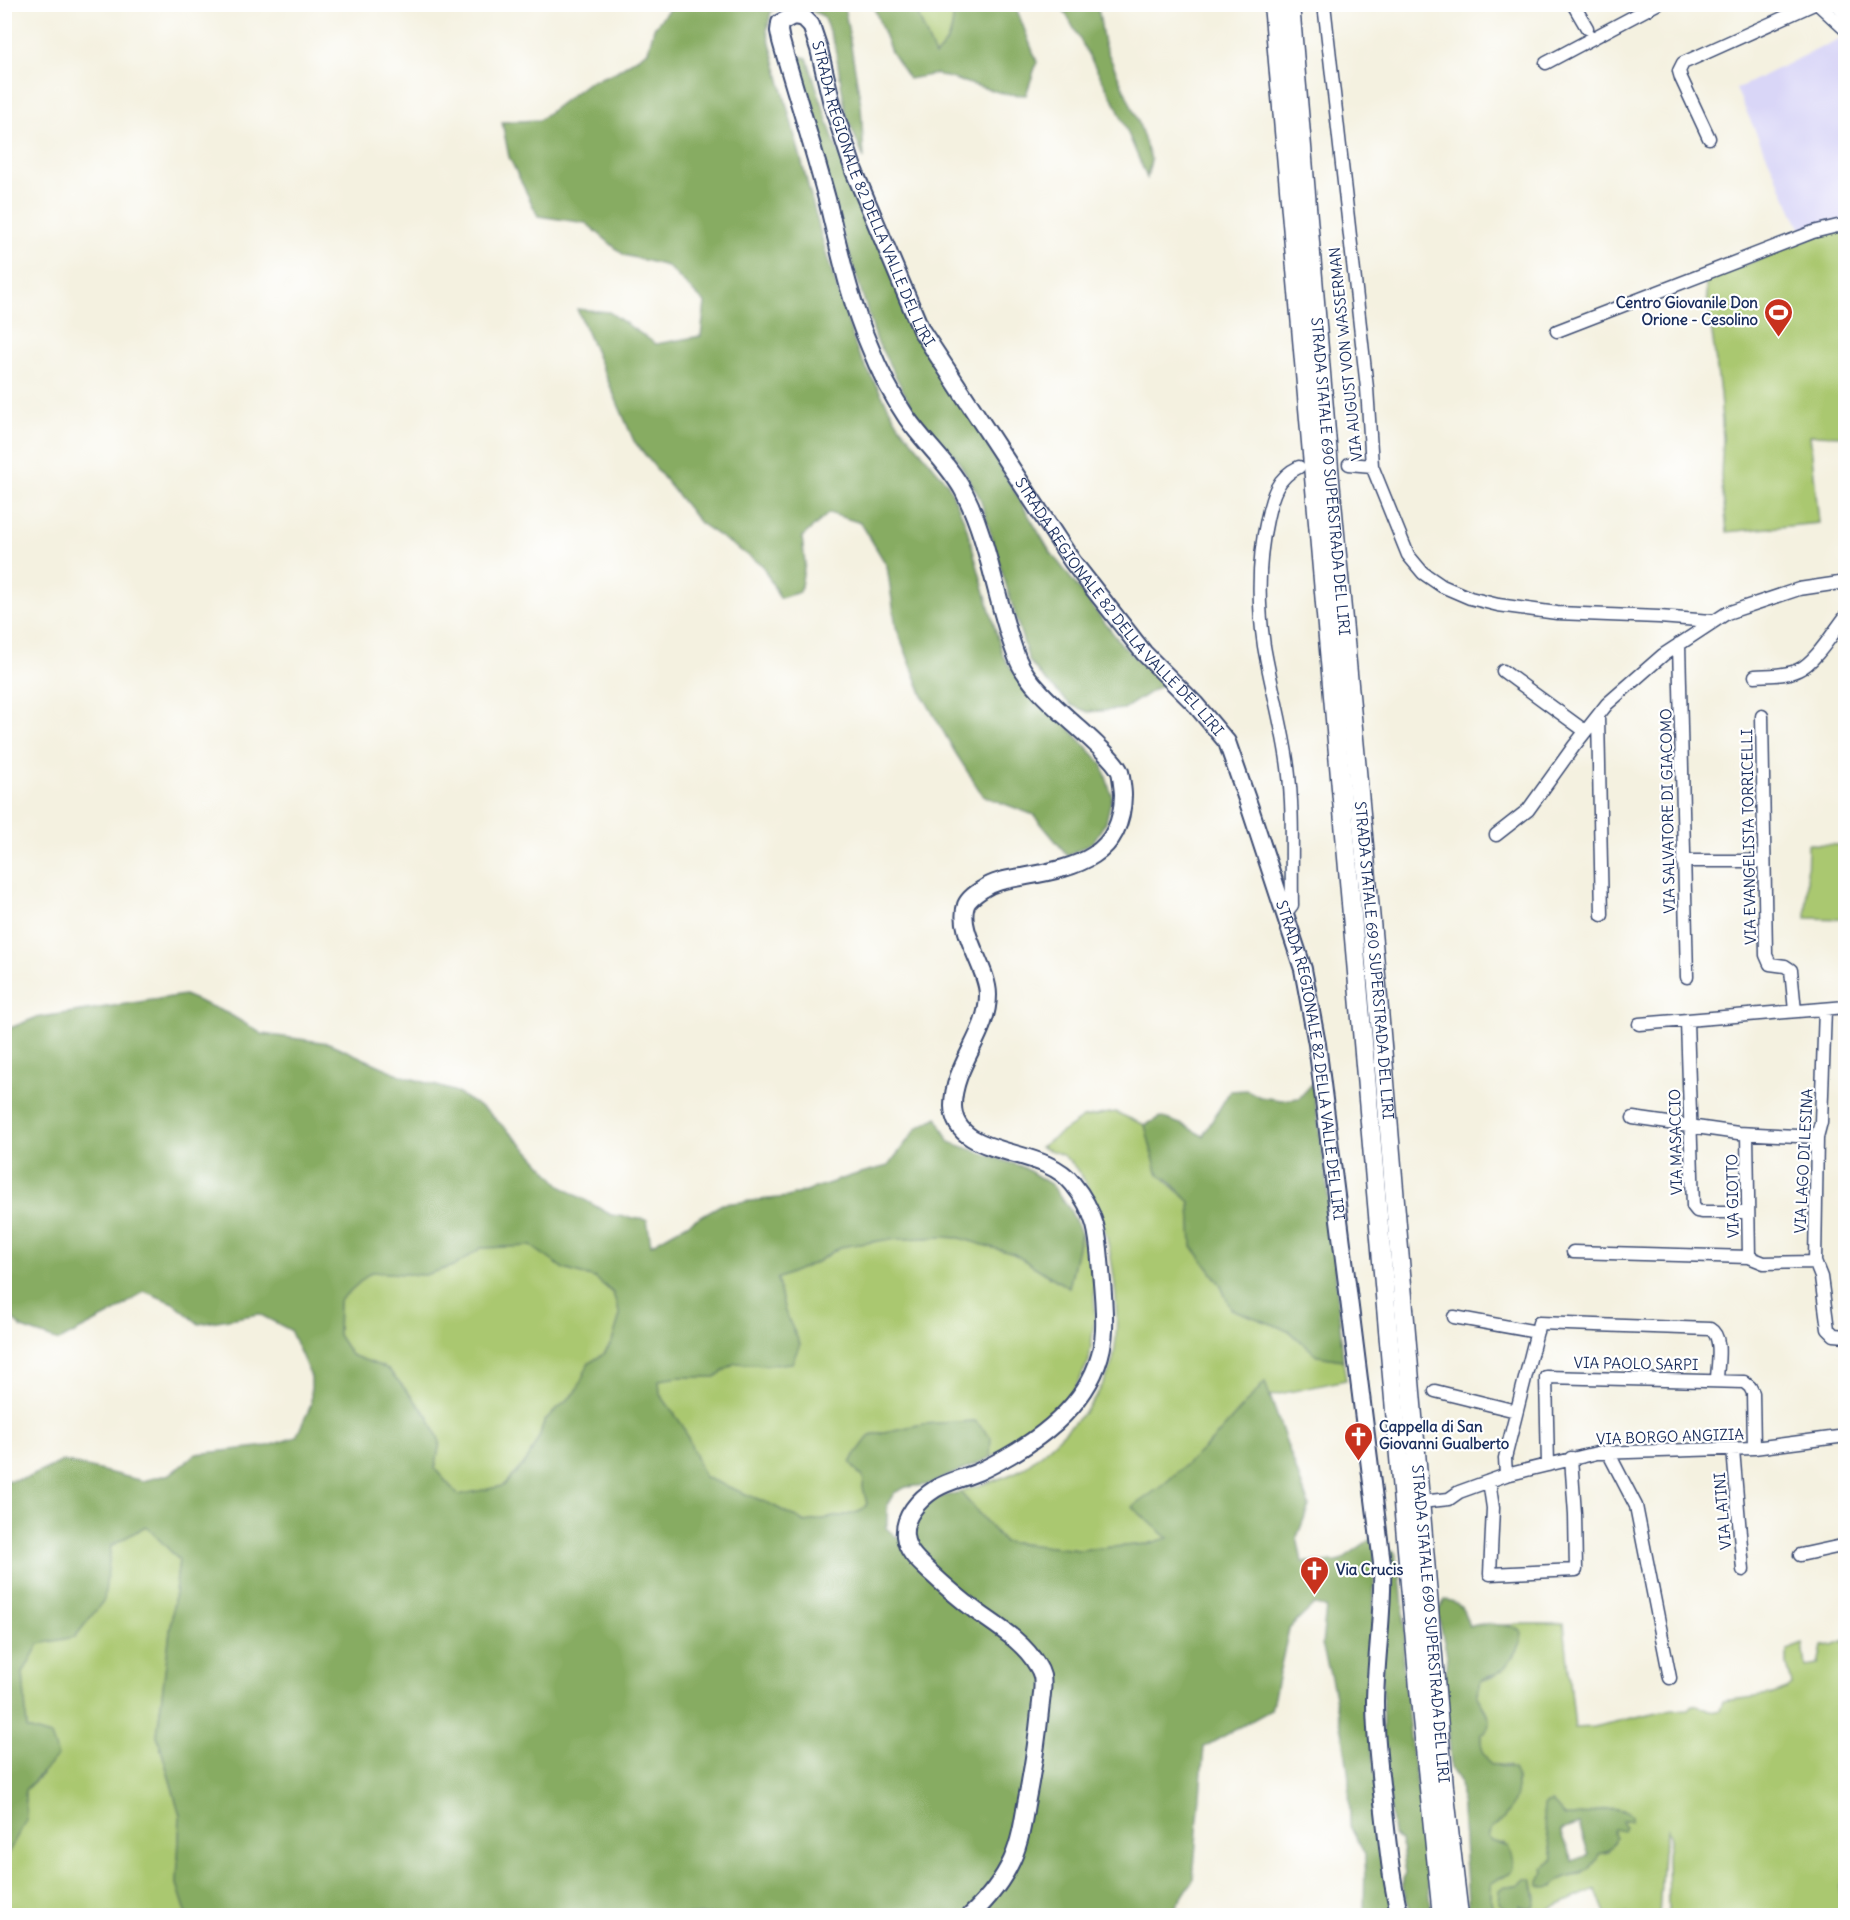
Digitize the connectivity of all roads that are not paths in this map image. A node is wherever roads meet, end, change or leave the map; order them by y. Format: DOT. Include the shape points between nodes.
graph roads {
  1 [pos="1274,4"];
  2 [pos="1290,4"];
  3 [pos="1324,4"];
  4 [pos="1573,4"];
  5 [pos="1657,4"];
  6 [pos="1816,4"];
  7 [pos="1839,4"];
  8 [pos="1845,12"];
  9 [pos="1587,28"];
  10 [pos="1845,30"];
  11 [pos="1546,63"];
  12 [pos="1709,138"];
  13 [pos="1845,224"];
  14 [pos="1557,331"];
  15 [pos="1349,464"];
  16 [pos="1372,465"];
  17 [pos="1299,467"];
  18 [pos="1845,582"];
  19 [pos="1845,616"];
  20 [pos="1711,621"];
  21 [pos="1679,644"];
  22 [pos="1503,671"];
  23 [pos="1755,676"];
  24 [pos="1598,716"];
  25 [pos="1762,716"];
  26 [pos="1586,731"];
  27 [pos="1496,835"];
  28 [pos="1683,861"];
  29 [pos="1763,861"];
  30 [pos="1286,914"];
  31 [pos="1602,915"];
  32 [pos="1687,977"];
  33 [pos="1845,1007"];
  34 [pos="1825,1009"];
  35 [pos="1795,1011"];
  36 [pos="1688,1021"];
  37 [pos="1639,1024"];
  38 [pos="1633,1118"];
  39 [pos="1691,1126"];
  40 [pos="1747,1134"];
  41 [pos="1817,1137"];
  42 [pos="1748,1212"];
  43 [pos="1573,1252"];
  44 [pos="1749,1257"];
  45 [pos="1815,1262"];
  46 [pos="1454,1317"];
  47 [pos="1537,1332"];
  48 [pos="1845,1336"];
  49 [pos="1717,1380"];
  50 [pos="1435,1391"];
  51 [pos="1516,1411"];
  52 [pos="1845,1436"];
  53 [pos="1754,1448"];
  54 [pos="1733,1449"];
  55 [pos="1608,1452"];
  56 [pos="1571,1458"];
  57 [pos="1548,1465"];
  58 [pos="1506,1475"];
  59 [pos="1489,1481"];
  60 [pos="1430,1501"];
  61 [pos="1845,1545"];
  62 [pos="1800,1555"];
  63 [pos="1743,1570"];
  64 [pos="1670,1678"];
  65 [pos="969,1916"];
  66 [pos="1400,1916"];
  67 [pos="1442,1916"];
  68 [pos="1459,1916"];
  1 -- 67 [label="highway, STRADA STATALE 690 SUPERSTRADA DEL LIRI"];
  2 -- 68 [label="highway, STRADA STATALE 690 SUPERSTRADA DEL LIRI" via="1443,1775"];
  3 -- 16 [label="street, VIA AUGUST VON WASSERMAN" via="1367,388"];
  4 -- 9 [label="street"];
  5 -- 11 [label="street"];
  6 -- 10 [label="street"];
  6 -- 12 [label="street" via="1683,63 1679,70 1681,78"];
  7 -- 8 [label="main road"];
  13 -- 14 [label="street" via="1813,232"];
  15 -- 16 [label="street"];
  16 -- 20 [label="street, VIA AUGUST VON WASSERMAN" via="1408,555 1423,573 1448,589 1483,602 1526,610"];
  17 -- 30 [label="street" via="1279,482 1271,501 1263,543 1260,597 1292,801 1292,905"];
  18 -- 20 [label="street" via="1790,592"];
  19 -- 23 [label="street" via="1802,669"];
  20 -- 21 [label="street"];
  21 -- 24 [label="street" via="1641,673"];
  21 -- 28 [label="street, VIA SALVATORE DI GIACOMO"];
  22 -- 26 [label="street"];
  24 -- 26 [label="street"];
  24 -- 31 [label="street"];
  25 -- 29 [label="street, VIA EVANGELISTA TORRICELLI"];
  26 -- 27 [label="street" via="1528,810"];
  28 -- 29 [label="street"];
  28 -- 32 [label="street, VIA SALVATORE DI GIACOMO"];
  29 -- 35 [label="street, VIA EVANGELISTA TORRICELLI" via="1766,958 1770,964 1791,970"];
  30 -- 65 [label="main road, STRADA REGIONALE 82 DELLA VALLE DEL LIRI" via="1227,742 1144,653 1072,561 921,330 854,171 811,25 804,18 785,19 780,23 781,41 856,312 871,351 907,417 950,469 965,495 1021,667 1032,684 1095,742 1121,773 1123,799 1118,826 1105,847 1086,861 994,882 976,893 966,906 965,925 986,981 988,998 982,1027 957,1082 955,1116 969,1137 981,1144 1042,1161 1074,1184 1088,1207 1097,1234 1105,1332 1094,1374 1070,1407 1039,1437 1004,1460 930,1491 906,1521 909,1550 954,1594 1020,1645 1042,1677 1036,1750 1019,1844 998,1886"];
  30 -- 66 [label="main road, STRADA REGIONALE 82 DELLA VALLE DEL LIRI" via="1303,969 1317,1044 1379,1536 1383,1590 1376,1665 1378,1762"];
  33 -- 34 [label="street"];
  34 -- 35 [label="street"];
  34 -- 41 [label="street, VIA LAGO DI LESINA" via="1821,1122"];
  35 -- 36 [label="street"];
  36 -- 37 [label="street"];
  36 -- 39 [label="street, VIA MASACCIO"];
  38 -- 39 [label="street"];
  39 -- 40 [label="street"];
  39 -- 42 [label="street, VIA MASACCIO" via="1695,1209"];
  40 -- 41 [label="street"];
  40 -- 42 [label="street, VIA GIOTTO"];
  41 -- 45 [label="street, VIA LAGO DI LESINA"];
  42 -- 44 [label="street, VIA GIOTTO"];
  43 -- 44 [label="street"];
  44 -- 45 [label="street" via="1764,1263"];
  45 -- 48 [label="street, VIA LAGO DI LESINA" via="1821,1277 1828,1329 1834,1335"];
  46 -- 47 [label="street"];
  47 -- 49 [label="street" via="1539,1323 1710,1329 1717,1337"];
  47 -- 51 [label="street"];
  49 -- 53 [label="street, VIA PAOLO SARPI" via="1744,1382 1752,1390"];
  49 -- 57 [label="street, VIA PAOLO SARPI" via="1546,1377"];
  50 -- 51 [label="street"];
  51 -- 58 [label="street" via="1505,1458"];
  52 -- 53 [label="street, VIA BORGO ANGIZIA"];
  53 -- 54 [label="street, VIA BORGO ANGIZIA"];
  54 -- 55 [label="street, VIA BORGO ANGIZIA"];
  54 -- 63 [label="street, VIA LATINI"];
  55 -- 56 [label="street, VIA BORGO ANGIZIA"];
  55 -- 64 [label="street" via="1639,1517"];
  56 -- 57 [label="street, VIA BORGO ANGIZIA"];
  56 -- 59 [label="street" via="1576,1570 1490,1574 1493,1508"];
  57 -- 58 [label="street, VIA BORGO ANGIZIA"];
  58 -- 59 [label="street, VIA BORGO ANGIZIA"];
  59 -- 60 [label="street, VIA BORGO ANGIZIA" via="1459,1491 1449,1499"];
  61 -- 62 [label="street"];
}
